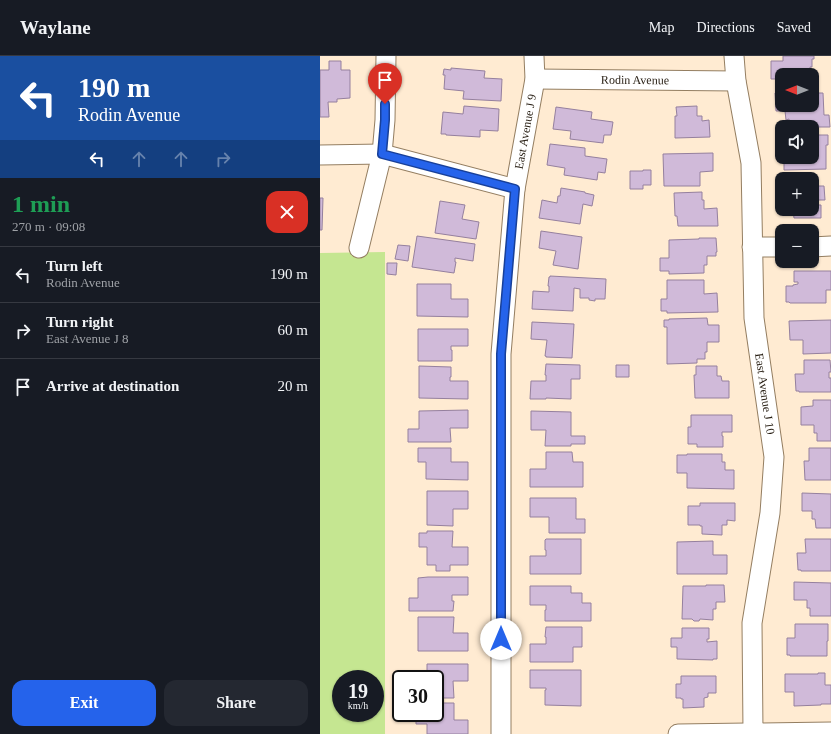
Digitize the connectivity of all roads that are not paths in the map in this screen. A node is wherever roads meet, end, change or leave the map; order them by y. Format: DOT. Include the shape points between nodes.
graph roads {
  1 [pos="386,56"];
  2 [pos="534,56"];
  3 [pos="734,56"];
  4 [pos="534,79"];
  5 [pos="736,81"];
  6 [pos="382,154"];
  7 [pos="320,155"];
  8 [pos="515,189"];
  9 [pos="831,246"];
  10 [pos="752,247"];
  11 [pos="775,247"];
  12 [pos="819,247"];
  13 [pos="359,248"];
  14 [pos="753,732"];
  15 [pos="831,732"];
  16 [pos="500,734"];
  17 [pos="678,734"];
  1 -- 6 [label="street"];
  2 -- 4 [label="street, East Avenue J 9"];
  3 -- 5 [label="street, East Avenue J 10"];
  4 -- 5 [label="street, Rodin Avenue"];
  4 -- 8 [label="street, East Avenue J 9"];
  5 -- 10 [label="street, East Avenue J 10" via="751,163"];
  6 -- 7 [label="street"];
  6 -- 8 [label="street"];
  6 -- 13 [label="street"];
  8 -- 16 [label="street, East Avenue J 9" via="501,354"];
  9 -- 12 [label="street"];
  10 -- 11 [label="street"];
  10 -- 14 [label="street, East Avenue J 10" via="754,318 774,457 770,513 752,623"];
  14 -- 15 [label="street"];
  14 -- 17 [label="street"];
}
